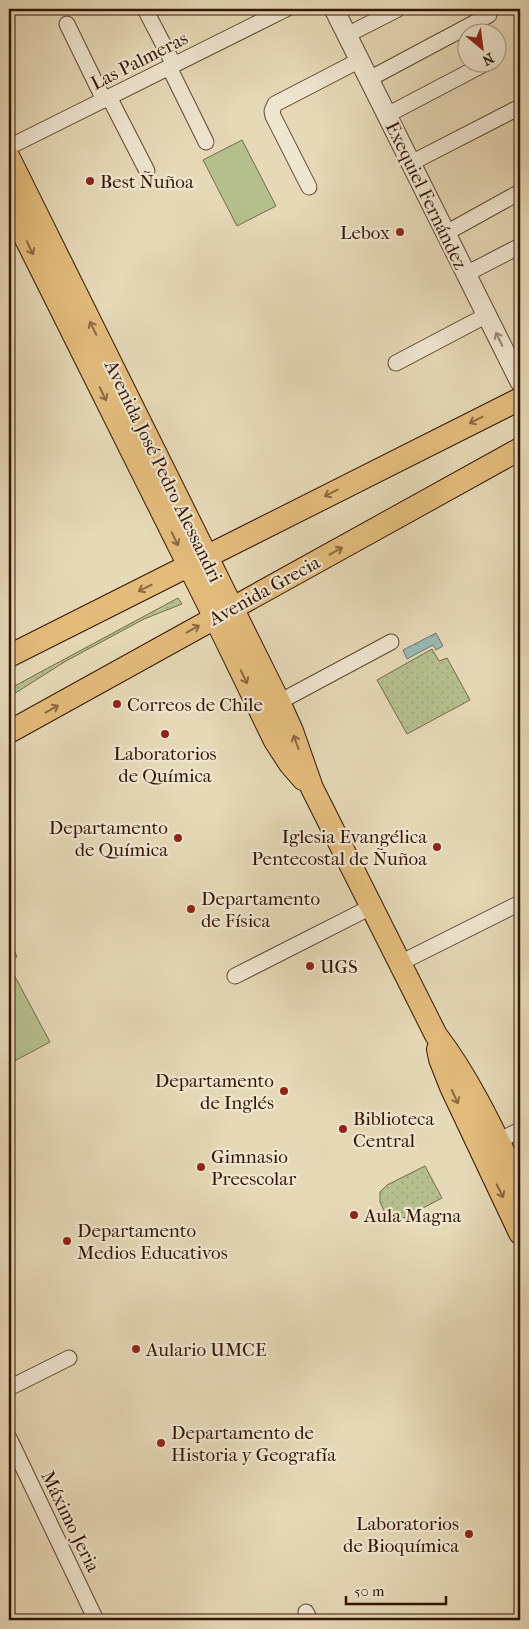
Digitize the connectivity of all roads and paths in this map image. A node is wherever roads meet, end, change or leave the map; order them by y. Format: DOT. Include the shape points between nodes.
graph roads {
  1 [pos="145,9"];
  2 [pos="286,9"];
  3 [pos="334,9"];
  4 [pos="398,9"];
  5 [pos="489,15"];
  6 [pos="67,24"];
  7 [pos="347,35"];
  8 [pos="360,60"];
  9 [pos="172,66"];
  10 [pos="470,72"];
  11 [pos="369,79"];
  12 [pos="107,99"];
  13 [pos="520,107"];
  14 [pos="387,115"];
  15 [pos="206,142"];
  16 [pos="9,147"];
  17 [pos="9,158"];
  18 [pos="411,163"];
  19 [pos="147,171"];
  20 [pos="309,187"];
  21 [pos="520,192"];
  22 [pos="9,205"];
  23 [pos="446,233"];
  24 [pos="520,246"];
  25 [pos="466,274"];
  26 [pos="487,315"];
  27 [pos="396,363"];
  28 [pos="520,382"];
  29 [pos="520,399"];
  30 [pos="520,449"];
  31 [pos="197,560"];
  32 [pos="223,613"];
  33 [pos="391,642"];
  34 [pos="9,656"];
  35 [pos="279,702"];
  36 [pos="9,732"];
  37 [pos="312,788"];
  38 [pos="520,903"];
  39 [pos="371,907"];
  40 [pos="400,962"];
  41 [pos="235,976"];
  42 [pos="520,1130"];
  43 [pos="489,1146"];
  44 [pos="520,1186"];
  45 [pos="520,1233"];
  46 [pos="69,1358"];
  47 [pos="9,1388"];
  48 [pos="9,1438"];
  49 [pos="96,1620"];
  1 -- 9 [label="street"];
  2 -- 9 [label="street, Las Palmeras"];
  3 -- 7 [label="street, Exequiel Fernández"];
  4 -- 7 [label="street"];
  5 -- 11 [label="street"];
  6 -- 12 [label="street"];
  7 -- 8 [label="street, Exequiel Fernández"];
  8 -- 11 [label="street, Exequiel Fernández"];
  8 -- 20 [label="street" via="275,104 273,108 273,116"];
  9 -- 12 [label="street, Las Palmeras"];
  9 -- 15 [label="street"];
  10 -- 14 [label="street"];
  11 -- 14 [label="street, Exequiel Fernández"];
  12 -- 16 [label="street, Las Palmeras"];
  12 -- 19 [label="street"];
  13 -- 18 [label="street"];
  14 -- 18 [label="street, Exequiel Fernández"];
  31 -- 17 [label="main road, Avenida José Pedro Alessandri, one-way"];
  18 -- 23 [label="street, Exequiel Fernández"];
  21 -- 23 [label="street"];
  22 -- 31 [label="main road, Avenida José Pedro Alessandri, one-way"];
  23 -- 25 [label="street, Exequiel Fernández"];
  24 -- 25 [label="street"];
  25 -- 26 [label="street, Exequiel Fernández"];
  26 -- 27 [label="street"];
  28 -- 26 [label="street, Exequiel Fernández, one-way"];
  29 -- 31 [label="main road, one-way"];
  32 -- 30 [label="main road, Avenida Grecia, one-way"];
  31 -- 32 [label="main road, Avenida José Pedro Alessandri"];
  31 -- 34 [label="main road, one-way"];
  32 -- 35 [label="main road, Avenida José Pedro Alessandri"];
  36 -- 32 [label="main road, Avenida Grecia, one-way"];
  32 -- 37 [label="main road, Avenida José Pedro Alessandri, one-way" via="275,740 290,764"];
  33 -- 35 [label="street"];
  37 -- 35 [label="main road, Avenida José Pedro Alessandri, one-way"];
  37 -- 39 [label="main road, Avenida José Pedro Alessandri"];
  38 -- 40 [label="street"];
  39 -- 40 [label="main road, Avenida José Pedro Alessandri"];
  39 -- 41 [label="street"];
  40 -- 43 [label="main road, Avenida José Pedro Alessandri" via="436,1034 466,1079"];
  42 -- 43 [label="street"];
  43 -- 44 [label="main road, Avenida José Pedro Alessandri"];
  43 -- 45 [label="main road, Avenida José Pedro Alessandri, one-way"];
  46 -- 47 [label="street"];
  48 -- 49 [label="street, Máximo Jeria"];
}
